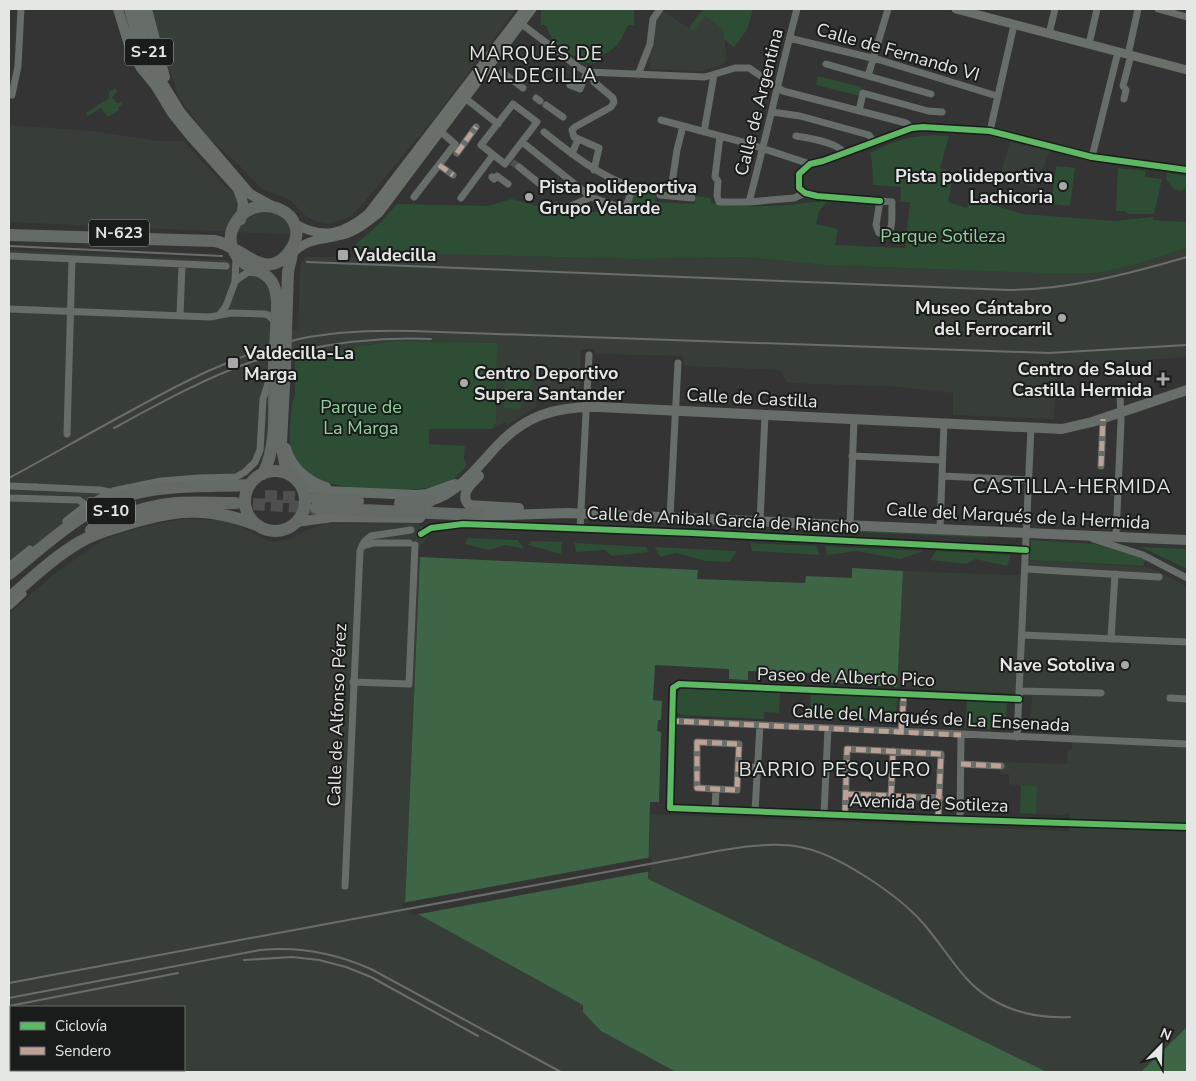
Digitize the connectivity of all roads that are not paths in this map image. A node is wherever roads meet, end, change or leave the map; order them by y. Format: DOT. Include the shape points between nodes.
graph roads {
  1 [pos="21,9"];
  2 [pos="118,9"];
  3 [pos="129,9"];
  4 [pos="137,9"];
  5 [pos="146,9"];
  6 [pos="525,9"];
  7 [pos="532,9"];
  8 [pos="660,9"];
  9 [pos="797,9"];
  10 [pos="888,9"];
  11 [pos="956,9"];
  12 [pos="1054,9"];
  13 [pos="1097,9"];
  14 [pos="1138,9"];
  15 [pos="1158,9"];
  16 [pos="1187,17"];
  17 [pos="519,22"];
  18 [pos="1014,25"];
  19 [pos="1049,34"];
  20 [pos="789,38"];
  21 [pos="1089,44"];
  22 [pos="1118,52"];
  23 [pos="1130,55"];
  24 [pos="874,59"];
  25 [pos="826,64"];
  26 [pos="496,68"];
  27 [pos="1187,70"];
  28 [pos="590,72"];
  29 [pos="638,75"];
  30 [pos="714,75"];
  31 [pos="868,76"];
  32 [pos="155,85"];
  33 [pos="570,85"];
  34 [pos="523,88"];
  35 [pos="776,88"];
  36 [pos="168,93"];
  37 [pos="931,94"];
  38 [pos="12,96"];
  39 [pos="997,96"];
  40 [pos="465,98"];
  41 [pos="1124,99"];
  42 [pos="541,101"];
  43 [pos="859,111"];
  44 [pos="772,112"];
  45 [pos="942,112"];
  46 [pos="563,117"];
  47 [pos="661,120"];
  48 [pos="498,124"];
  49 [pos="684,126"];
  50 [pos="476,127"];
  51 [pos="539,128"];
  52 [pos="912,128"];
  53 [pos="440,131"];
  54 [pos="990,131"];
  55 [pos="704,132"];
  56 [pos="720,136"];
  57 [pos="796,136"];
  58 [pos="578,139"];
  59 [pos="522,142"];
  60 [pos="874,142"];
  61 [pos="763,149"];
  62 [pos="454,150"];
  63 [pos="572,154"];
  64 [pos="844,154"];
  65 [pos="493,155"];
  66 [pos="1092,157"];
  67 [pos="464,158"];
  68 [pos="810,164"];
  69 [pos="438,165"];
  70 [pos="519,167"];
  71 [pos="594,170"];
  72 [pos="1187,170"];
  73 [pos="486,173"];
  74 [pos="453,175"];
  75 [pos="508,184"];
  76 [pos="540,184"];
  77 [pos="805,193"];
  78 [pos="660,195"];
  79 [pos="670,196"];
  80 [pos="414,197"];
  81 [pos="591,197"];
  82 [pos="461,198"];
  83 [pos="692,198"];
  84 [pos="880,201"];
  85 [pos="749,202"];
  86 [pos="273,204"];
  87 [pos="555,206"];
  88 [pos="295,222"];
  89 [pos="235,225"];
  90 [pos="9,229"];
  91 [pos="334,234"];
  92 [pos="9,235"];
  93 [pos="235,251"];
  94 [pos="292,254"];
  95 [pos="9,256"];
  96 [pos="72,259"];
  97 [pos="182,265"];
  98 [pos="226,266"];
  99 [pos="256,268"];
  100 [pos="236,279"];
  101 [pos="9,309"];
  102 [pos="70,311"];
  103 [pos="220,314"];
  104 [pos="180,315"];
  105 [pos="280,323"];
  106 [pos="589,355"];
  107 [pos="678,362"];
  108 [pos="279,367"];
  109 [pos="1187,390"];
  110 [pos="1120,394"];
  111 [pos="586,407"];
  112 [pos="674,411"];
  113 [pos="1120,414"];
  114 [pos="766,415"];
  115 [pos="854,419"];
  116 [pos="1104,419"];
  117 [pos="944,424"];
  118 [pos="1032,427"];
  119 [pos="516,429"];
  120 [pos="282,433"];
  121 [pos="66,434"];
  122 [pos="852,456"];
  123 [pos="942,460"];
  124 [pos="1101,466"];
  125 [pos="287,473"];
  126 [pos="263,474"];
  127 [pos="942,476"];
  128 [pos="466,480"];
  129 [pos="1029,480"];
  130 [pos="250,485"];
  131 [pos="9,486"];
  132 [pos="138,486"];
  133 [pos="302,486"];
  134 [pos="155,489"];
  135 [pos="110,492"];
  136 [pos="349,492"];
  137 [pos="9,498"];
  138 [pos="430,500"];
  139 [pos="86,505"];
  140 [pos="565,513"];
  141 [pos="582,514"];
  142 [pos="478,515"];
  143 [pos="670,517"];
  144 [pos="850,520"];
  145 [pos="759,521"];
  146 [pos="296,522"];
  147 [pos="259,526"];
  148 [pos="114,528"];
  149 [pos="580,528"];
  150 [pos="940,529"];
  151 [pos="411,530"];
  152 [pos="1028,532"];
  153 [pos="422,534"];
  154 [pos="1078,535"];
  155 [pos="757,536"];
  156 [pos="1116,537"];
  157 [pos="1187,540"];
  158 [pos="362,546"];
  159 [pos="1026,550"];
  160 [pos="31,553"];
  161 [pos="9,566"];
  162 [pos="1026,569"];
  163 [pos="9,574"];
  164 [pos="1115,574"];
  165 [pos="1159,577"];
  166 [pos="1187,578"];
  167 [pos="9,580"];
  168 [pos="9,591"];
  169 [pos="23,594"];
  170 [pos="9,598"];
  171 [pos="9,606"];
  172 [pos="1022,635"];
  173 [pos="1111,639"];
  174 [pos="1187,642"];
  175 [pos="353,682"];
  176 [pos="1020,691"];
  177 [pos="1102,693"];
  178 [pos="904,694"];
  179 [pos="1170,698"];
  180 [pos="1019,699"];
  181 [pos="1187,699"];
  182 [pos="672,721"];
  183 [pos="760,725"];
  184 [pos="828,728"];
  185 [pos="902,731"];
  186 [pos="961,735"];
  187 [pos="1017,737"];
  188 [pos="1187,744"];
  189 [pos="893,752"];
  190 [pos="960,764"];
  191 [pos="1001,766"];
  192 [pos="739,767"];
  193 [pos="757,767"];
  194 [pos="716,789"];
  195 [pos="846,794"];
  196 [pos="891,796"];
  197 [pos="940,798"];
  198 [pos="715,810"];
  199 [pos="755,811"];
  200 [pos="824,814"];
  201 [pos="845,815"];
  202 [pos="938,819"];
  203 [pos="960,820"];
  204 [pos="1187,827"];
  205 [pos="345,886"];
  1 -- 38 [label="street" via="18,66"];
  2 -- 32 [label="main road, S-21" via="130,48"];
  3 -- 32 [label="main road, S-21" via="142,55"];
  4 -- 36 [label="main road, S-21" via="151,59"];
  5 -- 36 [label="main road, S-21"];
  6 -- 17 [label="main road"];
  7 -- 17 [label="main road"];
  8 -- 29 [label="street" via="653,19 650,44"];
  9 -- 20 [label="street, Calle de Argentina"];
  10 -- 24 [label="street"];
  11 -- 18 [label="main road"];
  12 -- 19 [label="street"];
  13 -- 21 [label="street"];
  14 -- 23 [label="street"];
  15 -- 16 [label="street"];
  17 -- 26 [label="main road"];
  17 -- 28 [label="street" via="578,67"];
  17 -- 91 [label="main road" via="377,205 358,222"];
  18 -- 19 [label="main road"];
  18 -- 39 [label="street"];
  19 -- 21 [label="main road"];
  20 -- 24 [label="street, Calle de Fernando VI"];
  20 -- 35 [label="street, Calle de Argentina"];
  21 -- 22 [label="main road"];
  22 -- 23 [label="main road"];
  22 -- 66 [label="street"];
  23 -- 27 [label="main road"];
  23 -- 41 [label="street" via="1123,86 1126,90"];
  24 -- 31 [label="street"];
  24 -- 39 [label="street, Calle de Fernando VI"];
  25 -- 31 [label="street"];
  26 -- 34 [label="street"];
  26 -- 40 [label="main road"];
  28 -- 29 [label="street"];
  28 -- 33 [label="street" via="580,89"];
  28 -- 58 [label="street" via="594,82 613,98 614,104 575,127 572,132"];
  29 -- 30 [label="street"];
  30 -- 35 [label="street" via="735,68 749,68"];
  30 -- 55 [label="street"];
  31 -- 37 [label="street"];
  32 -- 89 [label="main road, S-21" via="172,113 239,191 242,204"];
  35 -- 43 [label="street"];
  35 -- 44 [label="street, Calle de Argentina"];
  36 -- 86 [label="main road, S-21" via="181,113 250,194"];
  39 -- 54 [label="street"];
  40 -- 48 [label="street"];
  40 -- 53 [label="main road"];
  42 -- 46 [label="street"];
  43 -- 45 [label="street" via="863,93"];
  43 -- 52 [label="street"];
  44 -- 60 [label="street" via="800,116 869,135"];
  44 -- 61 [label="street, Calle de Argentina"];
  47 -- 49 [label="street"];
  48 -- 51 [label="street" via="513,104 537,122"];
  48 -- 65 [label="street" via="481,145"];
  49 -- 55 [label="street"];
  49 -- 79 [label="street"];
  50 -- 62 [label="street"];
  51 -- 59 [label="street"];
  51 -- 63 [label="street"];
  52 -- 54 [label="street"];
  52 -- 60 [label="street"];
  53 -- 62 [label="street" via="455,144"];
  53 -- 91 [label="main road" via="373,218 357,229"];
  54 -- 66 [label="street"];
  55 -- 56 [label="street"];
  56 -- 61 [label="street"];
  56 -- 85 [label="street, Calle de Argentina" via="714,177 718,181 719,202"];
  57 -- 64 [label="street" via="836,146"];
  58 -- 63 [label="street"];
  58 -- 71 [label="street" via="599,148"];
  59 -- 65 [label="street" via="505,164"];
  59 -- 81 [label="street"];
  60 -- 64 [label="street"];
  61 -- 68 [label="street"];
  61 -- 85 [label="street, Calle de Argentina"];
  62 -- 67 [label="street"];
  62 -- 69 [label="street"];
  63 -- 71 [label="street"];
  64 -- 68 [label="street"];
  65 -- 73 [label="street"];
  66 -- 72 [label="street"];
  68 -- 77 [label="street" via="798,178 799,188"];
  69 -- 74 [label="street"];
  69 -- 80 [label="street"];
  70 -- 76 [label="street"];
  71 -- 81 [label="street" via="633,188 625,209"];
  73 -- 75 [label="street"];
  73 -- 82 [label="street"];
  77 -- 84 [label="street"];
  77 -- 85 [label="street, Calle de Argentina" via="794,198"];
  78 -- 79 [label="street"];
  79 -- 83 [label="street"];
  81 -- 87 [label="street" via="569,207"];
  84 -- 84 [label="street" via="876,225 879,233 885,235 891,228 892,202"];
  86 -- 88 [label="highway, S-21"];
  86 -- 89 [label="highway" via="256,207"];
  88 -- 89 [label="highway" via="276,211 262,210"];
  88 -- 91 [label="main road" via="317,234"];
  88 -- 94 [label="highway"];
  89 -- 90 [label="highway, N-623" via="208,236"];
  89 -- 93 [label="highway, S-21" via="230,235"];
  91 -- 94 [label="main road" via="313,240"];
  92 -- 93 [label="highway, N-623" via="171,241 220,245"];
  93 -- 94 [label="highway" via="264,264"];
  93 -- 99 [label="highway"];
  93 -- 100 [label="street"];
  94 -- 99 [label="highway" via="276,267"];
  94 -- 105 [label="highway"];
  95 -- 96 [label="street"];
  96 -- 97 [label="street"];
  96 -- 102 [label="street"];
  97 -- 98 [label="street"];
  97 -- 104 [label="street"];
  99 -- 100 [label="street"];
  99 -- 105 [label="highway" via="270,273 277,286"];
  100 -- 103 [label="street"];
  100 -- 105 [label="street" via="249,272 265,279 272,291 273,309"];
  101 -- 102 [label="street"];
  102 -- 104 [label="street"];
  102 -- 121 [label="street"];
  103 -- 104 [label="street" via="210,317"];
  103 -- 105 [label="street" via="264,314"];
  105 -- 108 [label="highway, bridge"];
  106 -- 111 [label="street"];
  107 -- 112 [label="street"];
  108 -- 120 [label="highway"];
  108 -- 126 [label="highway" via="273,446"];
  108 -- 132 [label="street" via="263,399 260,450 255,462 245,472 236,477 161,481"];
  109 -- 113 [label="main road, Calle de Castilla"];
  110 -- 113 [label="street"];
  111 -- 112 [label="main road, Calle de Castilla"];
  111 -- 119 [label="main road, Calle de Castilla" via="546,413"];
  111 -- 141 [label="street"];
  112 -- 114 [label="main road, Calle de Castilla"];
  112 -- 143 [label="street"];
  113 -- 116 [label="main road, Calle de Castilla"];
  113 -- 156 [label="street"];
  114 -- 115 [label="main road, Calle de Castilla"];
  114 -- 145 [label="street"];
  115 -- 117 [label="main road, Calle de Castilla"];
  115 -- 122 [label="street"];
  116 -- 118 [label="main road, Calle de Castilla" via="1082,426"];
  116 -- 124 [label="street"];
  117 -- 118 [label="main road, Calle de Castilla"];
  117 -- 123 [label="street"];
  118 -- 129 [label="street"];
  119 -- 128 [label="main road, Calle de Castilla"];
  119 -- 140 [label="main road" via="467,489 466,501 476,506"];
  120 -- 125 [label="highway"];
  120 -- 136 [label="main road" via="289,458 303,474 319,485"];
  122 -- 123 [label="street"];
  122 -- 144 [label="street"];
  123 -- 127 [label="street"];
  125 -- 126 [label="highway"];
  125 -- 133 [label="highway"];
  126 -- 130 [label="highway"];
  127 -- 129 [label="street"];
  127 -- 150 [label="street"];
  128 -- 136 [label="main road" via="427,494"];
  128 -- 138 [label="main road, Calle de Castilla" via="446,495"];
  129 -- 152 [label="street"];
  130 -- 134 [label="highway"];
  130 -- 147 [label="highway" via="246,503 252,520"];
  131 -- 135 [label="street, bridge"];
  132 -- 134 [label="highway"];
  132 -- 135 [label="street"];
  133 -- 136 [label="main road"];
  133 -- 146 [label="highway" via="305,504"];
  134 -- 160 [label="highway" via="108,502"];
  135 -- 139 [label="street"];
  137 -- 139 [label="street" via="79,500"];
  138 -- 142 [label="highway" via="413,503 315,503"];
  139 -- 160 [label="street"];
  140 -- 141 [label="main road, Calle del Marqués de la Hermida"];
  140 -- 142 [label="main road, Calle del Marqués de la Hermida"];
  141 -- 143 [label="main road, Calle del Marqués de la Hermida"];
  141 -- 149 [label="street"];
  142 -- 146 [label="main road, Calle del Marqués de la Hermida" via="333,517"];
  143 -- 145 [label="main road, Calle del Marqués de la Hermida"];
  144 -- 145 [label="main road, Calle del Marqués de la Hermida"];
  144 -- 150 [label="main road, Calle del Marqués de la Hermida"];
  145 -- 155 [label="street"];
  146 -- 147 [label="highway" via="275,530"];
  147 -- 148 [label="highway" via="233,516 199,512 153,516"];
  148 -- 169 [label="highway" via="71,554"];
  148 -- 170 [label="highway" via="80,542"];
  149 -- 153 [label="street, Calle de Anibal García de Riancho" via="463,524 431,528"];
  149 -- 155 [label="street, Calle de Anibal García de Riancho"];
  150 -- 152 [label="main road, Calle del Marqués de la Hermida"];
  151 -- 158 [label="street" via="371,536"];
  152 -- 154 [label="main road, Calle del Marqués de la Hermida"];
  152 -- 159 [label="street"];
  154 -- 156 [label="main road, Calle del Marqués de la Hermida"];
  154 -- 166 [label="street" via="1143,555"];
  155 -- 159 [label="street, Calle de Anibal García de Riancho"];
  156 -- 157 [label="main road, Calle del Marqués de la Hermida"];
  158 -- 175 [label="street, Calle de Alfonso Pérez"];
  158 -- 175 [label="street" via="374,543 412,544 408,684"];
  159 -- 162 [label="street"];
  160 -- 161 [label="street"];
  160 -- 163 [label="highway"];
  162 -- 164 [label="street"];
  162 -- 172 [label="street"];
  164 -- 165 [label="street"];
  164 -- 173 [label="street"];
  167 -- 168 [label="highway, S-10" via="78,527 113,510 149,499 186,495 234,499 176,503 141,509 111,519 63,547"];
  169 -- 171 [label="street"];
  172 -- 173 [label="street"];
  172 -- 176 [label="street"];
  173 -- 174 [label="street"];
  175 -- 205 [label="street, Calle de Alfonso Pérez"];
  176 -- 177 [label="street"];
  176 -- 180 [label="street"];
  178 -- 180 [label="street, Paseo de Alberto Pico"];
  178 -- 182 [label="street, Paseo de Alberto Pico" via="679,684 674,688"];
  178 -- 185 [label="street"];
  179 -- 181 [label="street"];
  180 -- 187 [label="street"];
  182 -- 183 [label="street, Calle del Marqués de La Ensenada"];
  182 -- 198 [label="street, Avenida de Sotileza" via="670,808"];
  183 -- 184 [label="street, Calle del Marqués de La Ensenada"];
  183 -- 193 [label="street"];
  184 -- 185 [label="street, Calle del Marqués de La Ensenada"];
  184 -- 200 [label="street"];
  185 -- 186 [label="street, Calle del Marqués de La Ensenada"];
  186 -- 187 [label="street, Calle del Marqués de La Ensenada"];
  186 -- 190 [label="street"];
  187 -- 188 [label="street, Calle del Marqués de La Ensenada"];
  189 -- 195 [label="street" via="847,749"];
  189 -- 196 [label="street"];
  189 -- 197 [label="street" via="941,754"];
  190 -- 191 [label="street"];
  190 -- 203 [label="street"];
  192 -- 193 [label="street"];
  192 -- 194 [label="street" via="737,790"];
  192 -- 194 [label="street" via="739,744 698,742 697,788"];
  193 -- 199 [label="street"];
  194 -- 198 [label="street"];
  195 -- 196 [label="street"];
  195 -- 201 [label="street"];
  196 -- 197 [label="street"];
  197 -- 202 [label="street"];
  198 -- 199 [label="street, Avenida de Sotileza"];
  199 -- 200 [label="street, Avenida de Sotileza"];
  200 -- 201 [label="street, Avenida de Sotileza"];
  201 -- 202 [label="street, Avenida de Sotileza"];
  202 -- 203 [label="street, Avenida de Sotileza"];
  203 -- 204 [label="street, Avenida de Sotileza"];
}
